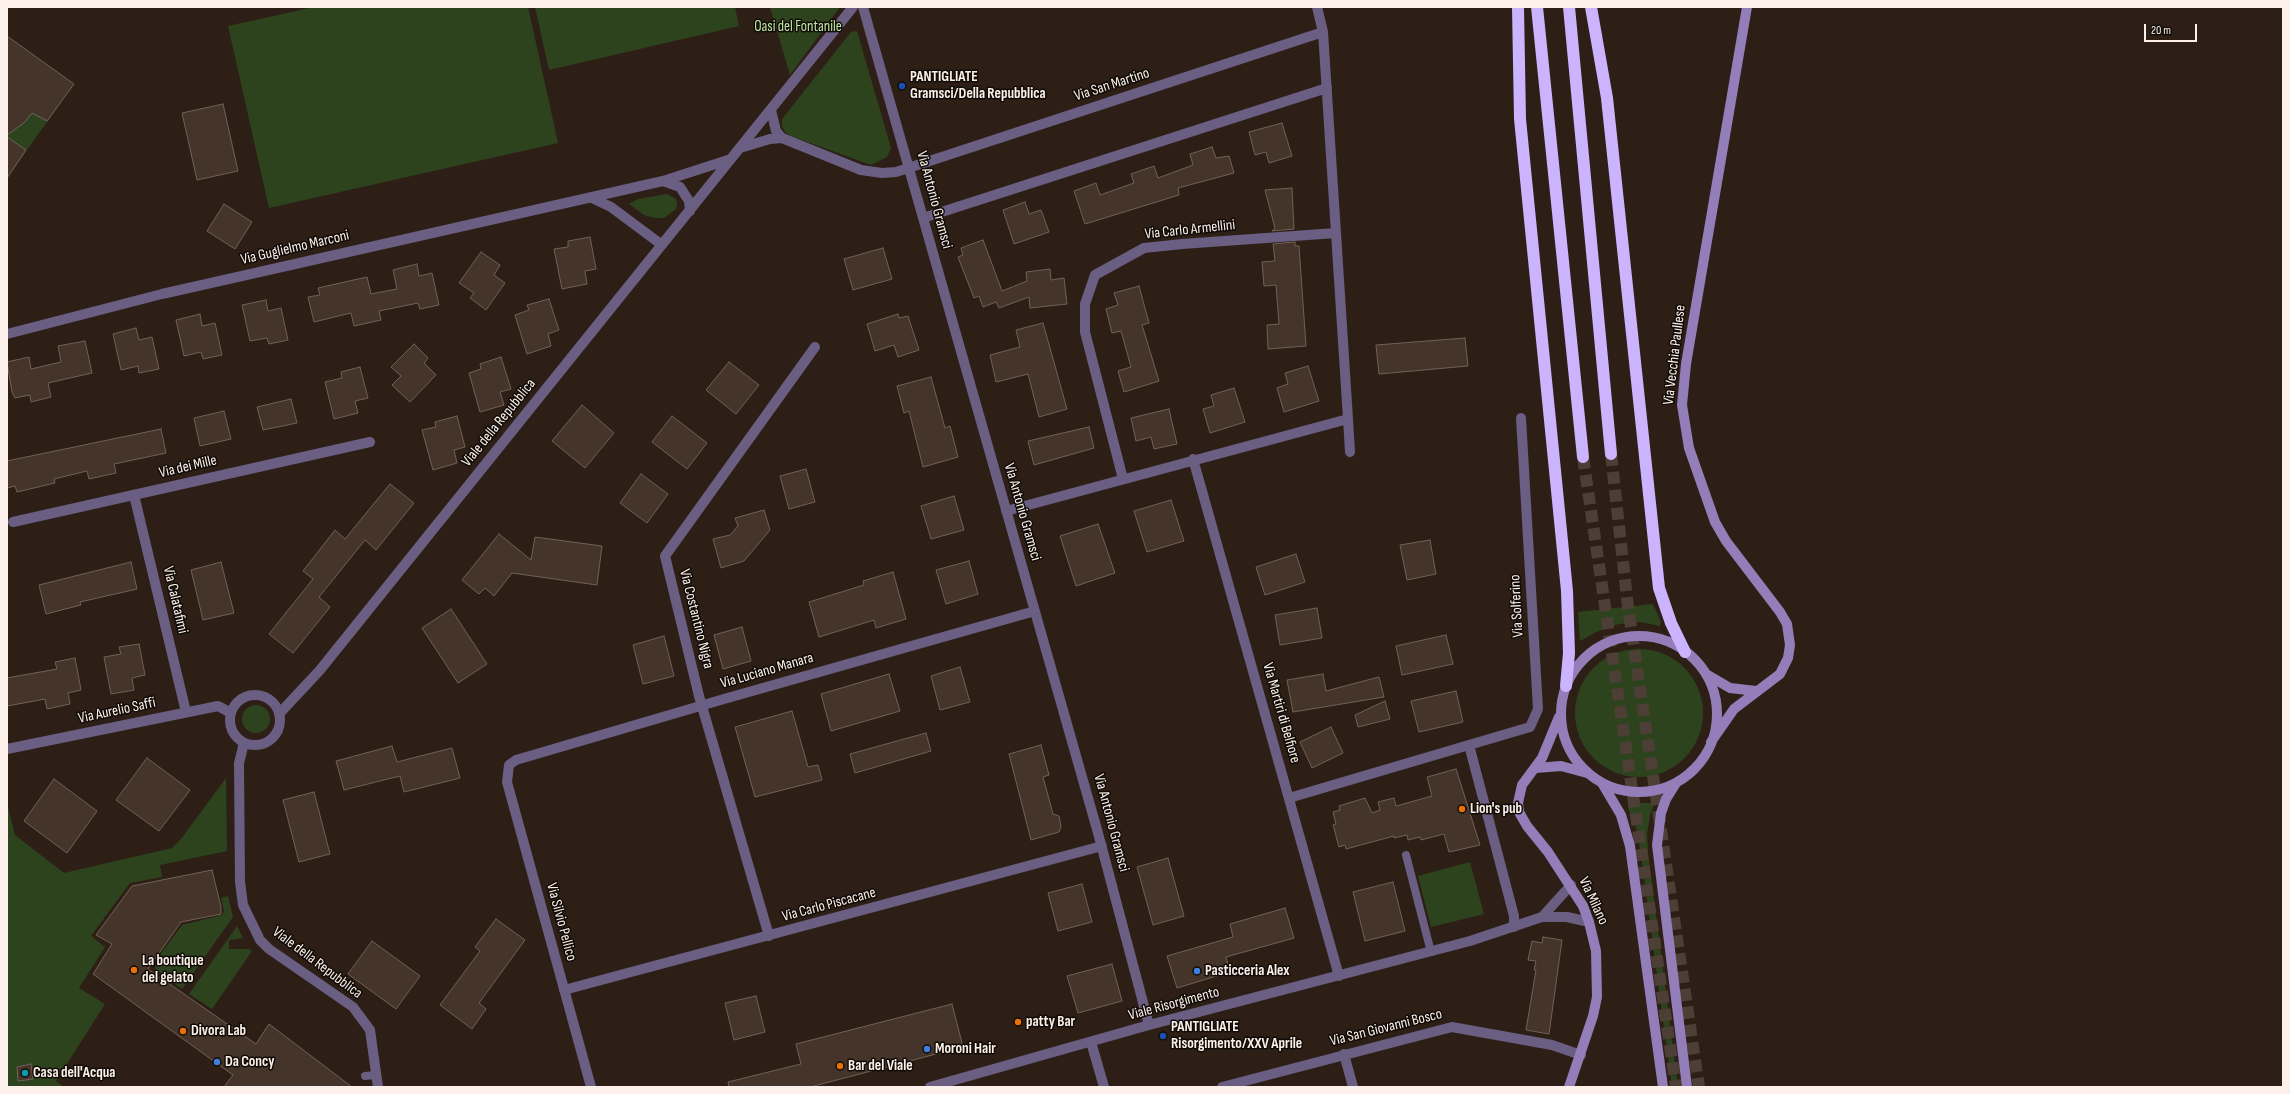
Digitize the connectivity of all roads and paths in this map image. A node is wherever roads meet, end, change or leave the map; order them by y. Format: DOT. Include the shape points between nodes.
graph roads {
  1 [pos="853,7"];
  2 [pos="863,7"];
  3 [pos="1317,7"];
  4 [pos="1518,7"];
  5 [pos="1536,7"];
  6 [pos="1569,7"];
  7 [pos="1591,7"];
  8 [pos="1747,7"];
  9 [pos="1323,32"];
  10 [pos="1327,88"];
  11 [pos="770,110"];
  12 [pos="782,138"];
  13 [pos="740,148"];
  14 [pos="731,159"];
  15 [pos="910,167"];
  16 [pos="663,180"];
  17 [pos="592,198"];
  18 [pos="690,211"];
  19 [pos="923,218"];
  20 [pos="1336,233"];
  21 [pos="662,245"];
  22 [pos="7,334"];
  23 [pos="815,347"];
  24 [pos="1521,418"];
  25 [pos="1348,419"];
  26 [pos="370,442"];
  27 [pos="1350,452"];
  28 [pos="1611,454"];
  29 [pos="1583,457"];
  30 [pos="1193,460"];
  31 [pos="1123,479"];
  32 [pos="134,495"];
  33 [pos="1006,511"];
  34 [pos="13,522"];
  35 [pos="1035,611"];
  36 [pos="1685,652"];
  37 [pos="1704,673"];
  38 [pos="1566,686"];
  39 [pos="1756,691"];
  40 [pos="702,705"];
  41 [pos="1562,707"];
  42 [pos="186,712"];
  43 [pos="231,714"];
  44 [pos="279,714"];
  45 [pos="1711,742"];
  46 [pos="244,743"];
  47 [pos="1469,745"];
  48 [pos="7,748"];
  49 [pos="509,765"];
  50 [pos="1536,768"];
  51 [pos="1590,774"];
  52 [pos="1599,780"];
  53 [pos="1677,782"];
  54 [pos="1289,798"];
  55 [pos="1102,846"];
  56 [pos="1406,855"];
  57 [pos="1571,885"];
  58 [pos="1542,917"];
  59 [pos="1589,922"];
  60 [pos="1514,928"];
  61 [pos="769,936"];
  62 [pos="1431,952"];
  63 [pos="1339,976"];
  64 [pos="564,990"];
  65 [pos="1149,1025"];
  66 [pos="1091,1042"];
  67 [pos="1344,1054"];
  68 [pos="1581,1055"];
  69 [pos="376,1075"];
  70 [pos="364,1076"];
  71 [pos="966,1082"];
  72 [pos="378,1087"];
  73 [pos="590,1087"];
  74 [pos="930,1087"];
  75 [pos="1104,1087"];
  76 [pos="1222,1087"];
  77 [pos="1353,1087"];
  78 [pos="1569,1087"];
  79 [pos="1663,1087"];
  80 [pos="1687,1087"];
  1 -- 11 [label="street, Viale della Repubblica"];
  2 -- 15 [label="street, Via Antonio Gramsci"];
  3 -- 9 [label="street"];
  4 -- 38 [label="highway" via="1520,118 1567,591 1569,653"];
  5 -- 29 [label="highway"];
  6 -- 28 [label="highway"];
  7 -- 36 [label="highway" via="1607,98 1659,588 1671,623"];
  8 -- 39 [label="street, Via Vecchia Paullese" via="1682,399 1690,455 1718,528 1787,624 1790,645 1786,664 1775,678"];
  9 -- 10 [label="street"];
  9 -- 15 [label="street, Via San Martino"];
  10 -- 19 [label="street"];
  10 -- 20 [label="street"];
  11 -- 12 [label="street" via="776,131"];
  11 -- 13 [label="street, Viale della Repubblica"];
  12 -- 13 [label="street"];
  12 -- 15 [label="street" via="871,173 882,174"];
  13 -- 14 [label="street, Viale della Repubblica"];
  14 -- 16 [label="street, Via Guglielmo Marconi"];
  14 -- 18 [label="street, Viale della Repubblica"];
  15 -- 19 [label="street, Via Antonio Gramsci"];
  16 -- 17 [label="street, Via Guglielmo Marconi"];
  16 -- 18 [label="street" via="680,187 689,201"];
  17 -- 21 [label="street" via="611,207"];
  17 -- 22 [label="street, Via Guglielmo Marconi" via="162,294"];
  18 -- 21 [label="street, Viale della Repubblica"];
  19 -- 33 [label="street, Via Antonio Gramsci"];
  20 -- 25 [label="street"];
  20 -- 31 [label="street, Via Carlo Armellini" via="1144,248 1095,275 1085,304 1085,332"];
  21 -- 44 [label="street, Viale della Repubblica" via="320,670"];
  23 -- 40 [label="street, Via Costantino Nigra" via="665,556"];
  24 -- 47 [label="street, Via Solferino" via="1538,709 1530,727"];
  25 -- 27 [label="street"];
  25 -- 30 [label="street"];
  26 -- 32 [label="street, Via dei Mille"];
  30 -- 31 [label="street"];
  30 -- 54 [label="street, Via Martiri di Belfiore"];
  31 -- 33 [label="street"];
  32 -- 34 [label="street, Via dei Mille"];
  32 -- 42 [label="street, Via Calatafimi"];
  33 -- 35 [label="street, Via Antonio Gramsci"];
  35 -- 40 [label="street, Via Luciano Manara"];
  35 -- 55 [label="street, Via Antonio Gramsci"];
  36 -- 37 [label="street"];
  36 -- 38 [label="street" via="1669,642 1651,637 1614,640 1587,657 1574,671"];
  37 -- 39 [label="street" via="1730,688"];
  37 -- 45 [label="street" via="1713,692 1716,707 1716,725"];
  38 -- 41 [label="street"];
  39 -- 45 [label="street, Via Vecchia Paullese" via="1734,709"];
  40 -- 49 [label="street, Via Luciano Manara" via="516,760"];
  40 -- 61 [label="street, Via Costantino Nigra"];
  41 -- 50 [label="street, Via Milano" via="1553,736"];
  41 -- 51 [label="street" via="1562,723 1567,742 1576,760"];
  42 -- 43 [label="street, Via Aurelio Saffi" via="218,706"];
  42 -- 48 [label="street, Via Aurelio Saffi"];
  43 -- 44 [label="street" via="240,700 255,695 270,701"];
  43 -- 46 [label="street" via="231,728"];
  44 -- 46 [label="street" via="278,730 270,739 260,745"];
  45 -- 53 [label="street" via="1699,763"];
  46 -- 69 [label="street, Viale della Repubblica" via="239,763 240,882 243,905 260,940 269,949 353,1007 370,1030"];
  47 -- 54 [label="street, Via Solferino"];
  47 -- 60 [label="street" via="1514,916"];
  49 -- 64 [label="street, Via Silvio Pellico" via="507,782"];
  50 -- 51 [label="street" via="1561,766"];
  50 -- 57 [label="street, Via Milano" via="1522,785 1519,812"];
  51 -- 52 [label="street"];
  52 -- 53 [label="street" via="1618,789 1638,792 1658,789"];
  52 -- 79 [label="street" via="1612,798 1627,830"];
  53 -- 80 [label="street" via="1661,813 1657,845"];
  54 -- 63 [label="street, Via Martiri di Belfiore"];
  55 -- 61 [label="street, Via Carlo Piscacane"];
  55 -- 65 [label="street, Via Antonio Gramsci"];
  56 -- 62 [label="lane"];
  57 -- 58 [label="street, Viale Risorgimento"];
  57 -- 59 [label="street, Via Milano"];
  58 -- 59 [label="street, Viale Risorgimento" via="1567,917"];
  58 -- 60 [label="street, Viale Risorgimento"];
  59 -- 68 [label="street, Via Milano" via="1598,967 1597,997"];
  60 -- 62 [label="street, Viale Risorgimento"];
  61 -- 64 [label="street, Via Carlo Piscacane"];
  62 -- 63 [label="street, Viale Risorgimento"];
  63 -- 65 [label="street, Viale Risorgimento"];
  64 -- 73 [label="street, Via Silvio Pellico"];
  65 -- 66 [label="street, Viale Risorgimento"];
  66 -- 71 [label="street, Viale Risorgimento"];
  66 -- 75 [label="street"];
  67 -- 68 [label="street, Via San Giovanni Bosco" via="1452,1027 1552,1046"];
  67 -- 76 [label="street, Via San Giovanni Bosco"];
  67 -- 77 [label="street"];
  68 -- 78 [label="street, Via Milano"];
  69 -- 70 [label="lane"];
  69 -- 72 [label="street, Viale della Repubblica"];
  71 -- 74 [label="street, Viale Risorgimento"];
}
